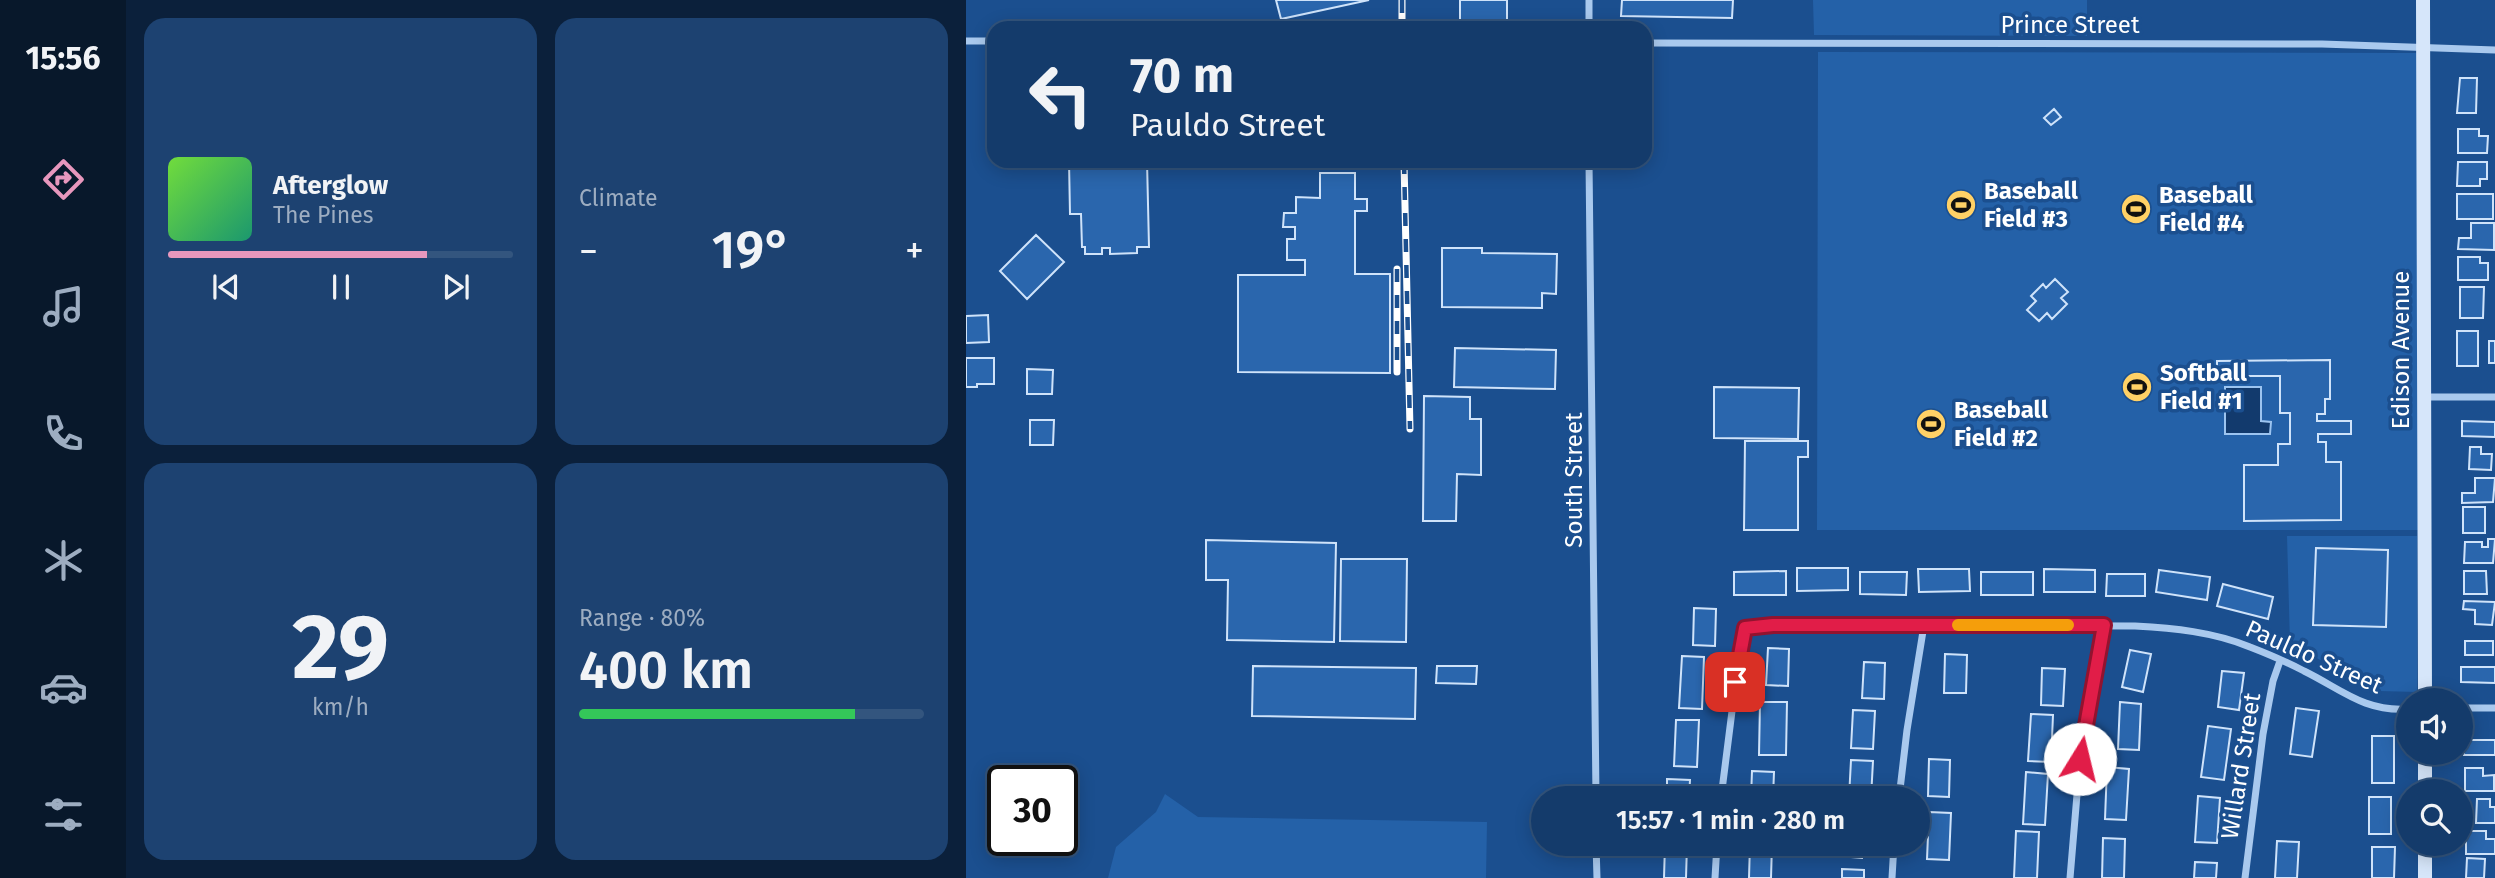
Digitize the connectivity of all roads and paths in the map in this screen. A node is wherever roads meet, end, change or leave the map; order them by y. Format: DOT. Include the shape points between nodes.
graph roads {
  1 [pos="1589,0"];
  2 [pos="2423,0"];
  3 [pos="1589,21"];
  4 [pos="966,41"];
  5 [pos="987,41"];
  6 [pos="1652,43"];
  7 [pos="2423,47"];
  8 [pos="2495,50"];
  9 [pos="1589,168"];
  10 [pos="2424,397"];
  11 [pos="2495,397"];
  12 [pos="1924,625"];
  13 [pos="2104,625"];
  14 [pos="2280,661"];
  15 [pos="2425,688"];
  16 [pos="2473,708"];
  17 [pos="2495,708"];
  18 [pos="2396,709"];
  19 [pos="1596,786"];
  20 [pos="1723,786"];
  21 [pos="1900,786"];
  22 [pos="1597,856"];
  23 [pos="1716,856"];
  24 [pos="1893,856"];
  25 [pos="2425,856"];
  26 [pos="1597,878"];
  27 [pos="1715,878"];
  28 [pos="1892,878"];
  29 [pos="2070,878"];
  30 [pos="2245,878"];
  31 [pos="2425,878"];
  1 -- 3 [label="street"];
  2 -- 7 [label="street, Edison Avenue"];
  4 -- 5 [label="street"];
  6 -- 7 [label="street, Prince Street"];
  7 -- 8 [label="street, Prince Street"];
  7 -- 10 [label="street, Edison Avenue"];
  9 -- 19 [label="street, South Street"];
  10 -- 11 [label="street"];
  10 -- 15 [label="street, Edison Avenue"];
  12 -- 13 [label="street, Pauldo Street"];
  12 -- 20 [label="street, Pauldo Street" via="1745,628"];
  12 -- 21 [label="street"];
  13 -- 14 [label="street, Pauldo Street" via="2181,629 2249,646"];
  13 -- 29 [label="street" via="2080,759"];
  14 -- 18 [label="street, Pauldo Street" via="2362,704"];
  14 -- 30 [label="street, Willard Street" via="2263,734"];
  16 -- 17 [label="street"];
  22 -- 26 [label="street"];
  23 -- 27 [label="street"];
  24 -- 28 [label="street"];
  25 -- 31 [label="street"];
}
